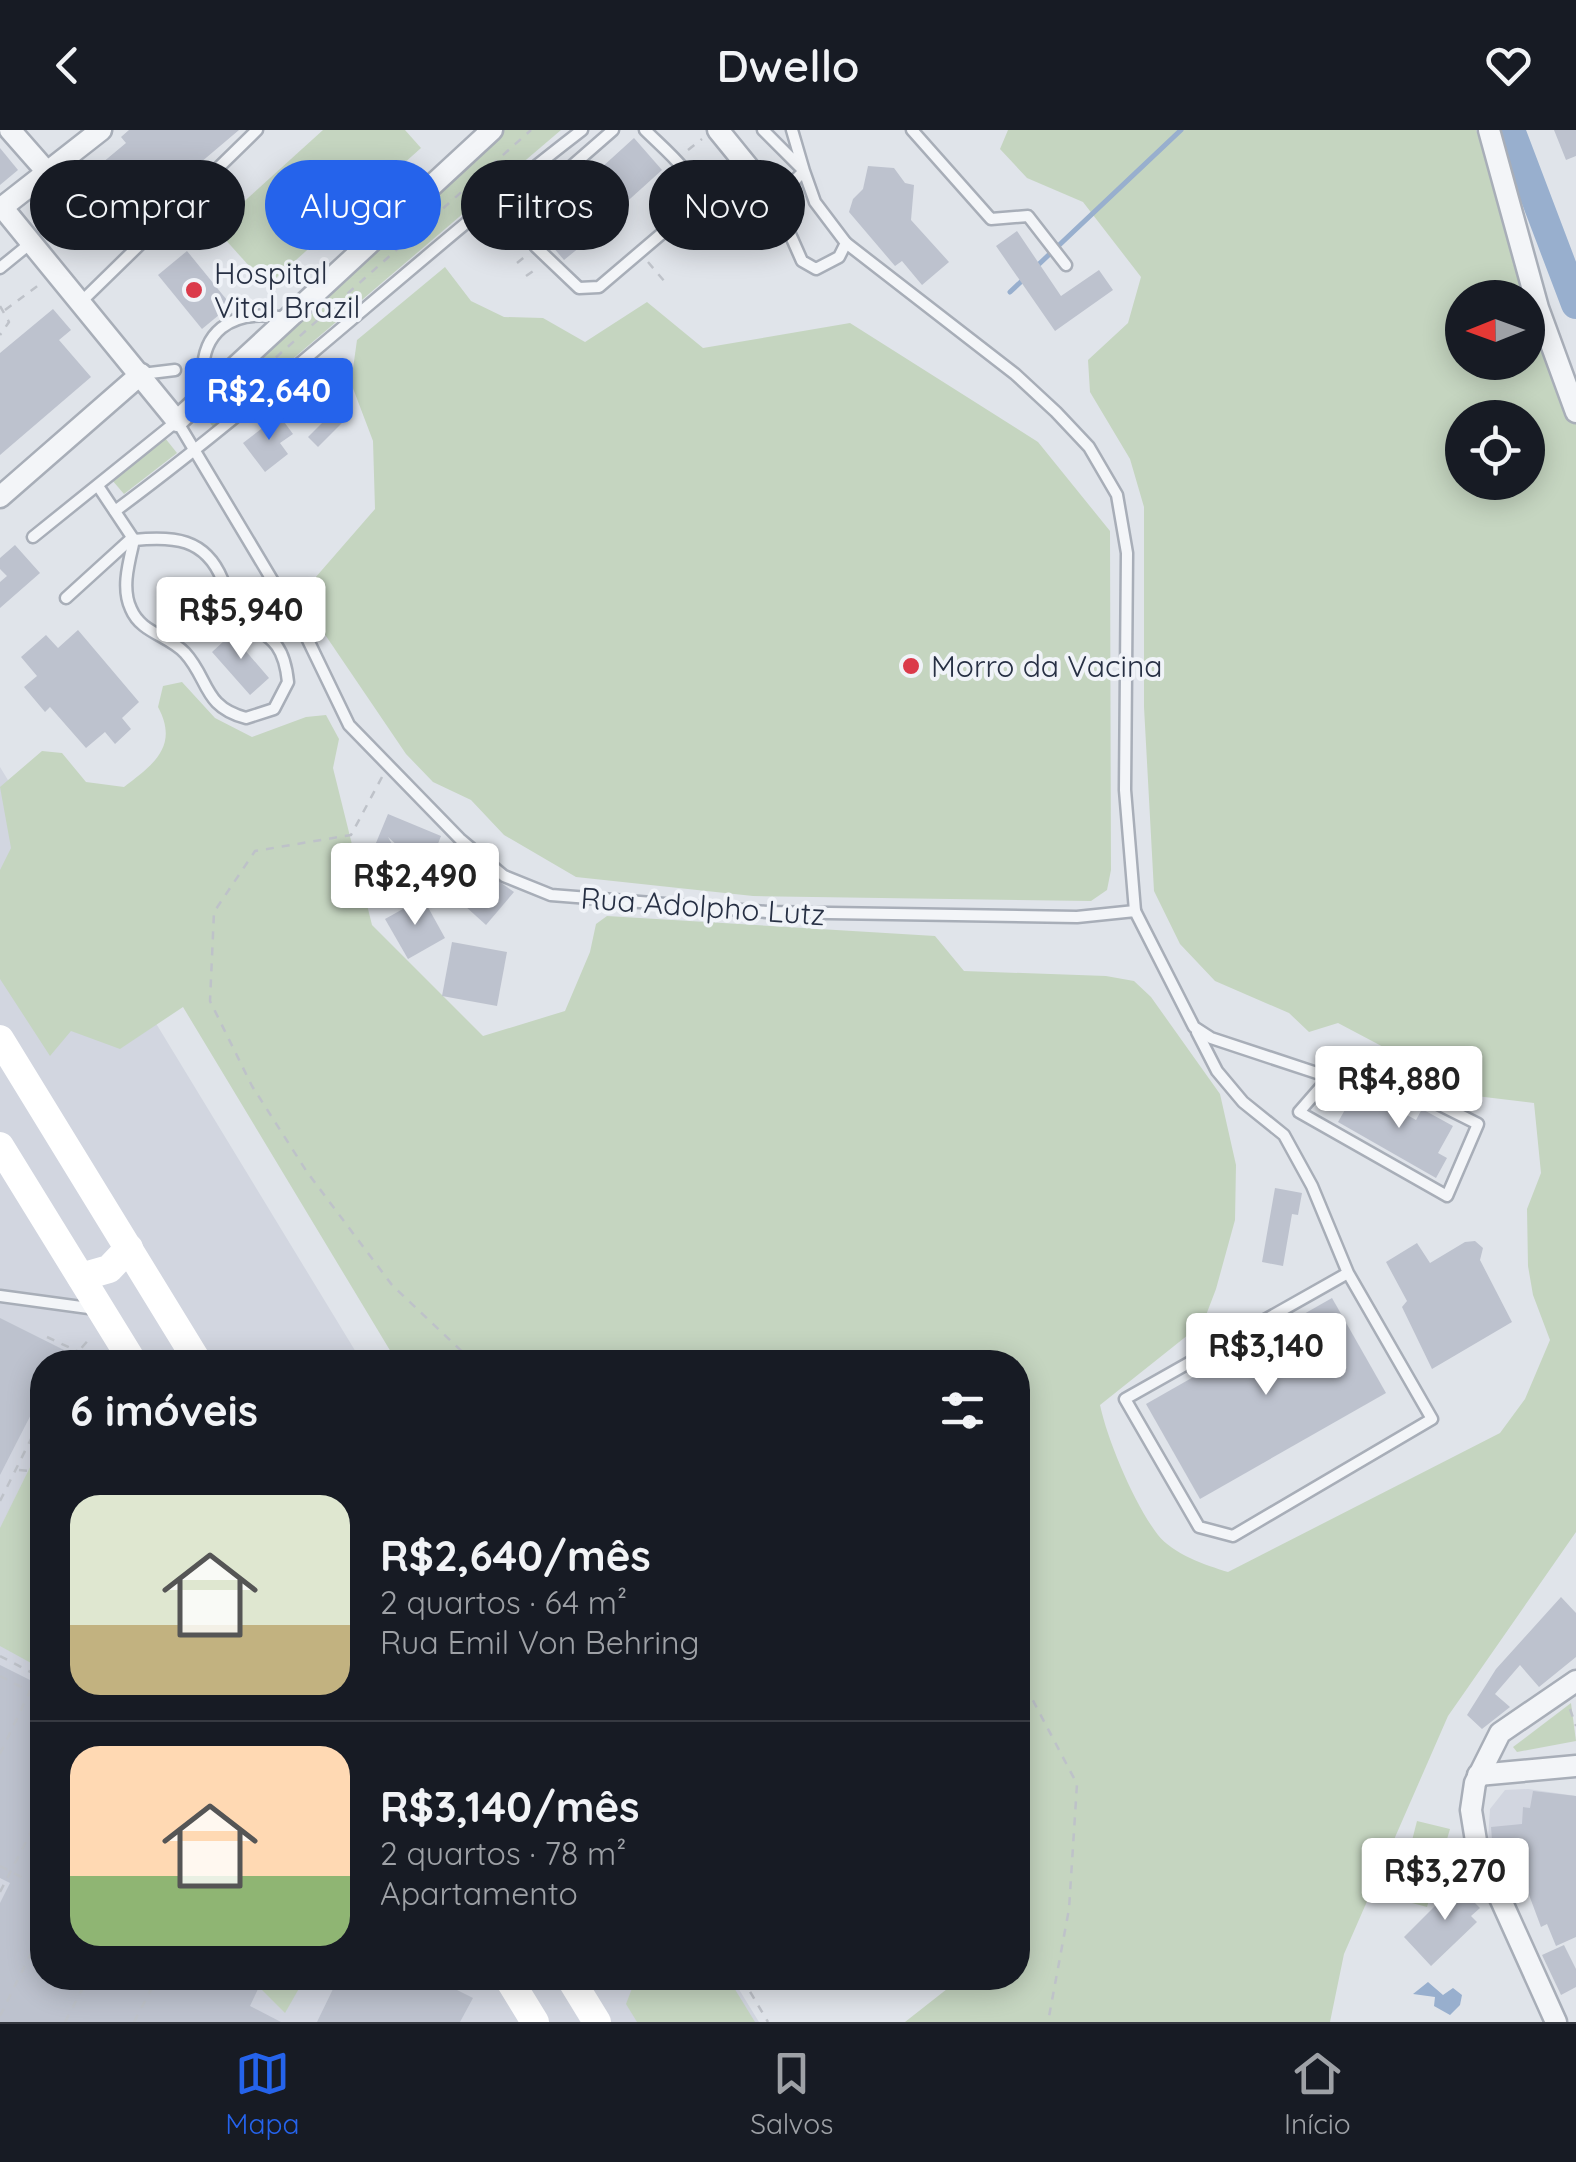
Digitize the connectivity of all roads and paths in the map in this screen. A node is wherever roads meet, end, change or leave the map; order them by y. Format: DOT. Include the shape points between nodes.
graph roads {
  1 [pos="10,130"];
  2 [pos="100,130"];
  3 [pos="257,130"];
  4 [pos="492,130"];
  5 [pos="531,130"];
  6 [pos="582,130"];
  7 [pos="613,130"];
  8 [pos="645,130"];
  9 [pos="716,130"];
  10 [pos="763,130"];
  11 [pos="792,130"];
  12 [pos="912,130"];
  13 [pos="1489,130"];
  14 [pos="36,160"];
  15 [pos="62,160"];
  16 [pos="543,160"];
  17 [pos="579,160"];
  18 [pos="676,160"];
  19 [pos="741,160"];
  20 [pos="793,160"];
  21 [pos="801,160"];
  22 [pos="805,174"];
  23 [pos="30,185"];
  24 [pos="1,208"];
  25 [pos="461,226"];
  26 [pos="30,239"];
  27 [pos="846,242"];
  28 [pos="30,244"];
  29 [pos="649,245"];
  30 [pos="39,250"];
  31 [pos="539,250"];
  32 [pos="797,250"];
  33 [pos="640,253"];
  34 [pos="1066,265"];
  35 [pos="0,268"];
  36 [pos="57,272"];
  37 [pos="664,282"];
  38 [pos="82,301"];
  39 [pos="2,308"];
  40 [pos="290,320"];
  41 [pos="0,335"];
  42 [pos="264,368"];
  43 [pos="176,370"];
  44 [pos="141,374"];
  45 [pos="206,396"];
  46 [pos="1576,412"];
  47 [pos="177,422"];
  48 [pos="196,451"];
  49 [pos="98,486"];
  50 [pos="0,498"];
  51 [pos="115,511"];
  52 [pos="33,537"];
  53 [pos="133,539"];
  54 [pos="66,598"];
  55 [pos="388,767"];
  56 [pos="1135,911"];
  57 [pos="1194,1027"];
  58 [pos="0,1038"];
  59 [pos="1330,1078"];
  60 [pos="0,1146"];
  61 [pos="129,1248"];
  62 [pos="1348,1273"];
  63 [pos="144,1274"];
  64 [pos="81,1277"];
  65 [pos="0,1296"];
  66 [pos="100,1306"];
  67 [pos="47,1337"];
  68 [pos="74,1350"];
  69 [pos="126,1350"];
  70 [pos="191,1350"];
  71 [pos="460,1350"];
  72 [pos="30,1443"];
  73 [pos="17,1470"];
  74 [pos="30,1471"];
  75 [pos="0,1502"];
  76 [pos="0,1656"];
  77 [pos="30,1672"];
  78 [pos="0,1676"];
  79 [pos="1576,1680"];
  80 [pos="30,1692"];
  81 [pos="1030,1695"];
  82 [pos="0,1754"];
  83 [pos="1576,1766"];
  84 [pos="1478,1775"];
  85 [pos="30,1834"];
  86 [pos="0,1866"];
  87 [pos="11,1872"];
  88 [pos="30,1882"];
  89 [pos="0,1892"];
  90 [pos="30,1956"];
  91 [pos="82,1990"];
  92 [pos="151,1990"];
  93 [pos="577,1990"];
  94 [pos="749,1990"];
  95 [pos="0,2016"];
  96 [pos="66,2022"];
  97 [pos="134,2022"];
  98 [pos="597,2022"];
  99 [pos="768,2022"];
  100 [pos="1048,2022"];
  101 [pos="1556,2022"];
  1 -- 14 [label="street"];
  2 -- 15 [label="street"];
  3 -- 38 [label="lane"];
  4 -- 40 [label="street"];
  5 -- 42 [label="path"];
  6 -- 16 [label="lane"];
  7 -- 17 [label="lane"];
  8 -- 18 [label="lane"];
  9 -- 18 [label="path"];
  9 -- 19 [label="street"];
  10 -- 20 [label="lane"];
  11 -- 21 [label="lane"];
  12 -- 34 [label="lane" via="991,219 1028,216"];
  13 -- 46 [label="street" via="1538,308"];
  22 -- 27 [label="lane" via="816,202"];
  23 -- 24 [label="street"];
  24 -- 26 [label="street"];
  25 -- 48 [label="lane"];
  27 -- 32 [label="lane" via="839,257 816,269"];
  27 -- 56 [label="lane" via="1056,412 1090,447 1117,496 1126,553 1124,790"];
  28 -- 35 [label="lane"];
  29 -- 33 [label="lane"];
  30 -- 36 [label="street"];
  31 -- 33 [label="lane" via="586,290"];
  33 -- 37 [label="path"];
  36 -- 38 [label="street"];
  36 -- 39 [label="path"];
  38 -- 44 [label="street"];
  39 -- 41 [label="path" via="9,322"];
  40 -- 45 [label="street"];
  40 -- 45 [label="lane" via="248,314 216,332 203,363"];
  43 -- 44 [label="lane"];
  44 -- 47 [label="street"];
  44 -- 50 [label="street"];
  45 -- 47 [label="street"];
  47 -- 48 [label="lane, Rua Adolpho Lutz"];
  47 -- 49 [label="lane"];
  48 -- 51 [label="lane"];
  48 -- 55 [label="lane, Rua Adolpho Lutz" via="308,640 349,725"];
  49 -- 51 [label="lane"];
  49 -- 52 [label="lane"];
  51 -- 53 [label="lane"];
  53 -- 53 [label="lane" via="171,536 203,551 221,574 232,610 280,648 288,682 274,709 246,718 232,714 202,686 184,652 142,624 127,591"];
  53 -- 54 [label="lane"];
  55 -- 56 [label="lane, Rua Adolpho Lutz" via="504,876 551,896 901,917"];
  55 -- 71 [label="path" via="351,835 254,852 214,912 210,1001 306,1172 392,1285"];
  56 -- 57 [label="lane"];
  57 -- 59 [label="lane"];
  57 -- 62 [label="lane" via="1234,1092 1284,1135"];
  58 -- 61 [label="main road"];
  59 -- 59 [label="lane" via="1300,1112 1447,1196 1478,1124 1346,1058"];
  60 -- 64 [label="main road"];
  61 -- 63 [label="main road"];
  61 -- 64 [label="main road" via="109,1269"];
  62 -- 62 [label="lane" via="1126,1399 1199,1527 1233,1536 1432,1418"];
  63 -- 66 [label="main road" via="111,1288"];
  63 -- 70 [label="main road"];
  64 -- 66 [label="main road"];
  65 -- 66 [label="lane"];
  66 -- 69 [label="main road"];
  67 -- 68 [label="path"];
  72 -- 73 [label="path"];
  73 -- 74 [label="path"];
  73 -- 75 [label="path"];
  76 -- 77 [label="path"];
  78 -- 80 [label="path"];
  79 -- 84 [label="street" via="1500,1733"];
  80 -- 82 [label="path"];
  81 -- 100 [label="path" via="1076,1784 1069,1909"];
  83 -- 84 [label="street"];
  84 -- 101 [label="street" via="1471,1810 1477,1846"];
  85 -- 87 [label="path"];
  86 -- 87 [label="path"];
  87 -- 88 [label="path"];
  87 -- 89 [label="path"];
  90 -- 95 [label="path"];
  91 -- 96 [label="path"];
  92 -- 97 [label="path"];
  93 -- 98 [label="main road"];
  94 -- 99 [label="path"];
}
